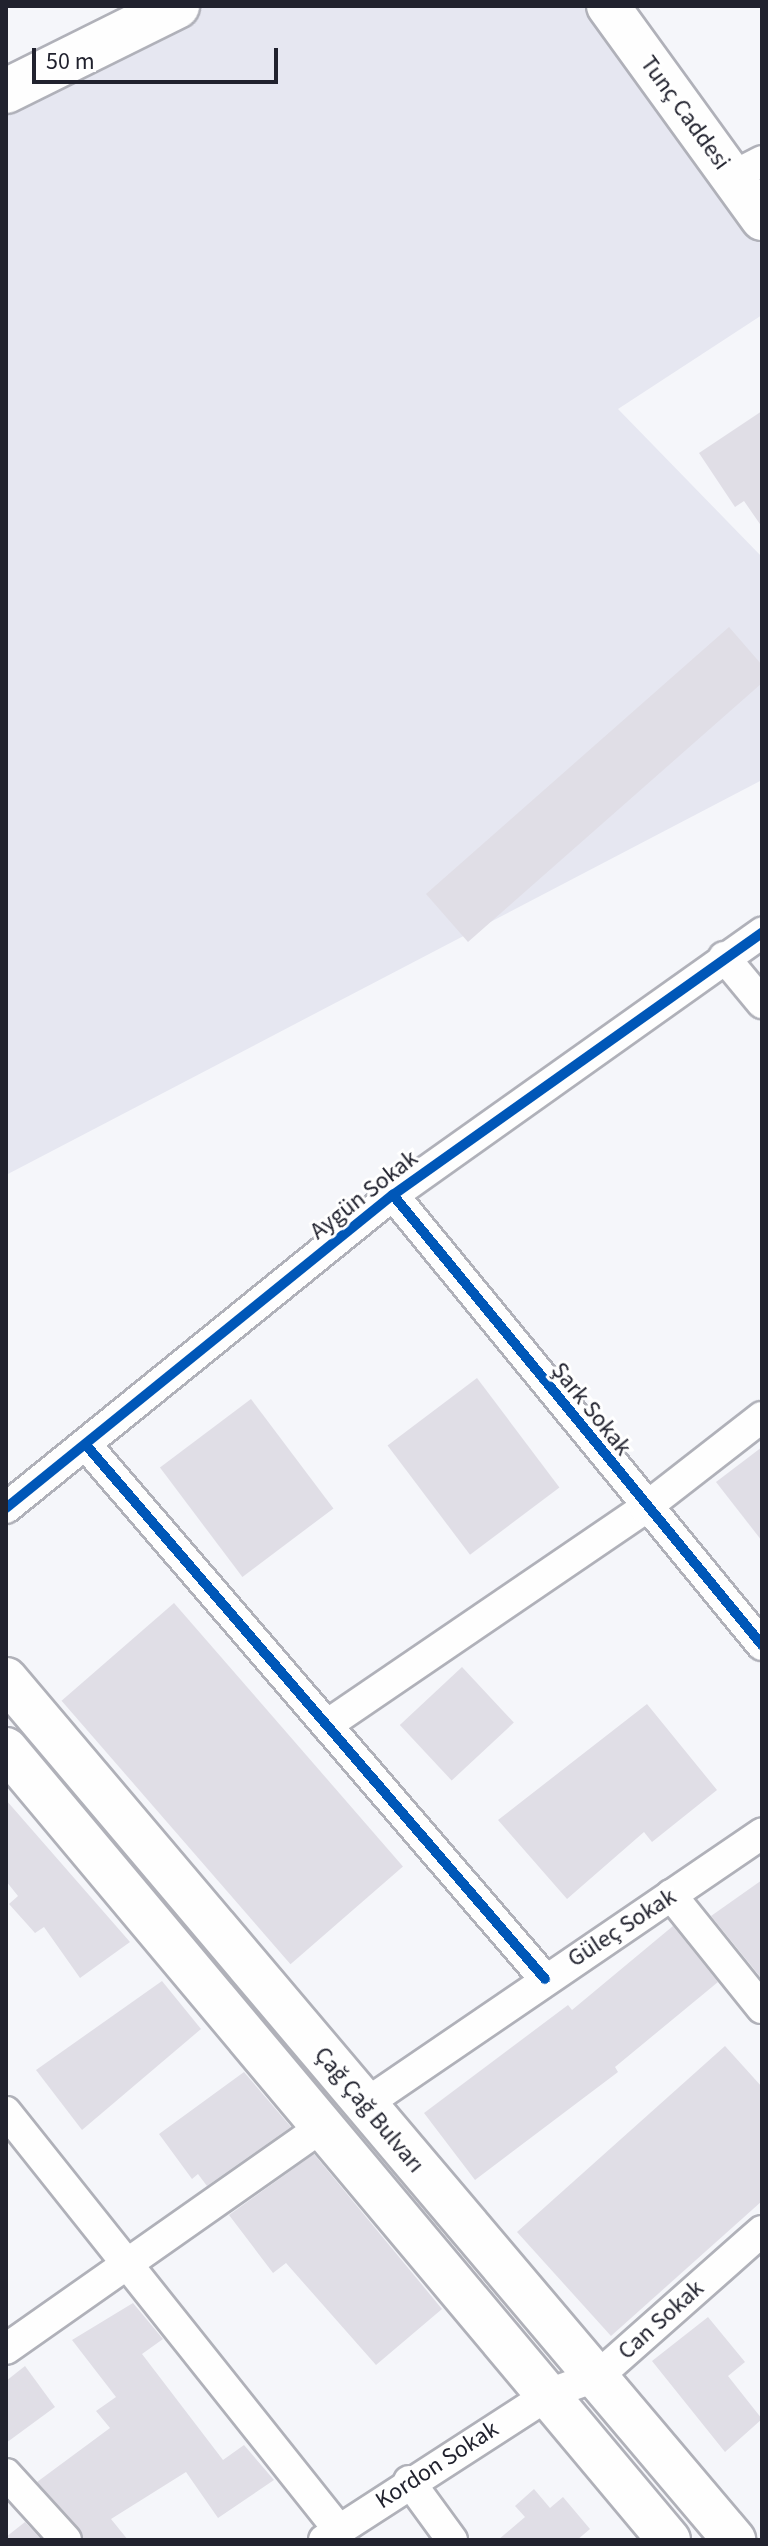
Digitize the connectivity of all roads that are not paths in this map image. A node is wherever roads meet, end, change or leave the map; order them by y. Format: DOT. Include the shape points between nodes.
graph roads {
  1 [pos="177,6"];
  2 [pos="608,6"];
  3 [pos="6,91"];
  4 [pos="747,169"];
  5 [pos="762,219"];
  6 [pos="762,933"];
  7 [pos="724,957"];
  8 [pos="762,1003"];
  9 [pos="393,1195"];
  10 [pos="762,1417"];
  11 [pos="86,1445"];
  12 [pos="6,1508"];
  13 [pos="645,1508"];
  14 [pos="762,1645"];
  15 [pos="6,1679"];
  16 [pos="327,1725"];
  17 [pos="6,1749"];
  18 [pos="762,1834"];
  19 [pos="671,1895"];
  20 [pos="545,1979"];
  21 [pos="762,2008"];
  22 [pos="364,2105"];
  23 [pos="6,2112"];
  24 [pos="325,2125"];
  25 [pos="762,2231"];
  26 [pos="133,2264"];
  27 [pos="6,2349"];
  28 [pos="598,2376"];
  29 [pos="551,2393"];
  30 [pos="6,2474"];
  31 [pos="409,2481"];
  32 [pos="331,2535"];
  33 [pos="66,2540"];
  34 [pos="452,2540"];
  35 [pos="669,2540"];
  36 [pos="734,2540"];
  1 -- 3 [label="highway"];
  2 -- 4 [label="main road, Tunç Caddesi"];
  4 -- 5 [label="main road, Tunç Caddesi"];
  6 -- 7 [label="street, Aygün Sokak"];
  7 -- 8 [label="street"];
  7 -- 9 [label="street, Aygün Sokak"];
  9 -- 11 [label="street, Aygün Sokak"];
  9 -- 13 [label="street, Şark Sokak"];
  10 -- 13 [label="street"];
  11 -- 12 [label="street, Aygün Sokak"];
  11 -- 16 [label="street"];
  13 -- 14 [label="street, Şark Sokak"];
  13 -- 16 [label="street"];
  15 -- 22 [label="main road, Çağ Çağ Bulvarı"];
  16 -- 20 [label="street"];
  17 -- 24 [label="main road, Çağ Çağ Bulvarı"];
  18 -- 19 [label="street, Güleç Sokak"];
  19 -- 20 [label="street, Güleç Sokak"];
  19 -- 21 [label="street"];
  20 -- 22 [label="street, Güleç Sokak"];
  22 -- 28 [label="main road, Çağ Çağ Bulvarı"];
  23 -- 26 [label="street"];
  24 -- 26 [label="street"];
  24 -- 29 [label="main road, Çağ Çağ Bulvarı"];
  25 -- 28 [label="street, Can Sokak"];
  26 -- 27 [label="street"];
  26 -- 32 [label="street"];
  28 -- 29 [label="street, Can Sokak"];
  28 -- 36 [label="main road, Çağ Çağ Bulvarı"];
  29 -- 31 [label="street, Kordon Sokak"];
  29 -- 35 [label="main road, Çağ Çağ Bulvarı"];
  30 -- 33 [label="street"];
  31 -- 32 [label="street, Kordon Sokak"];
  31 -- 34 [label="street"];
}
